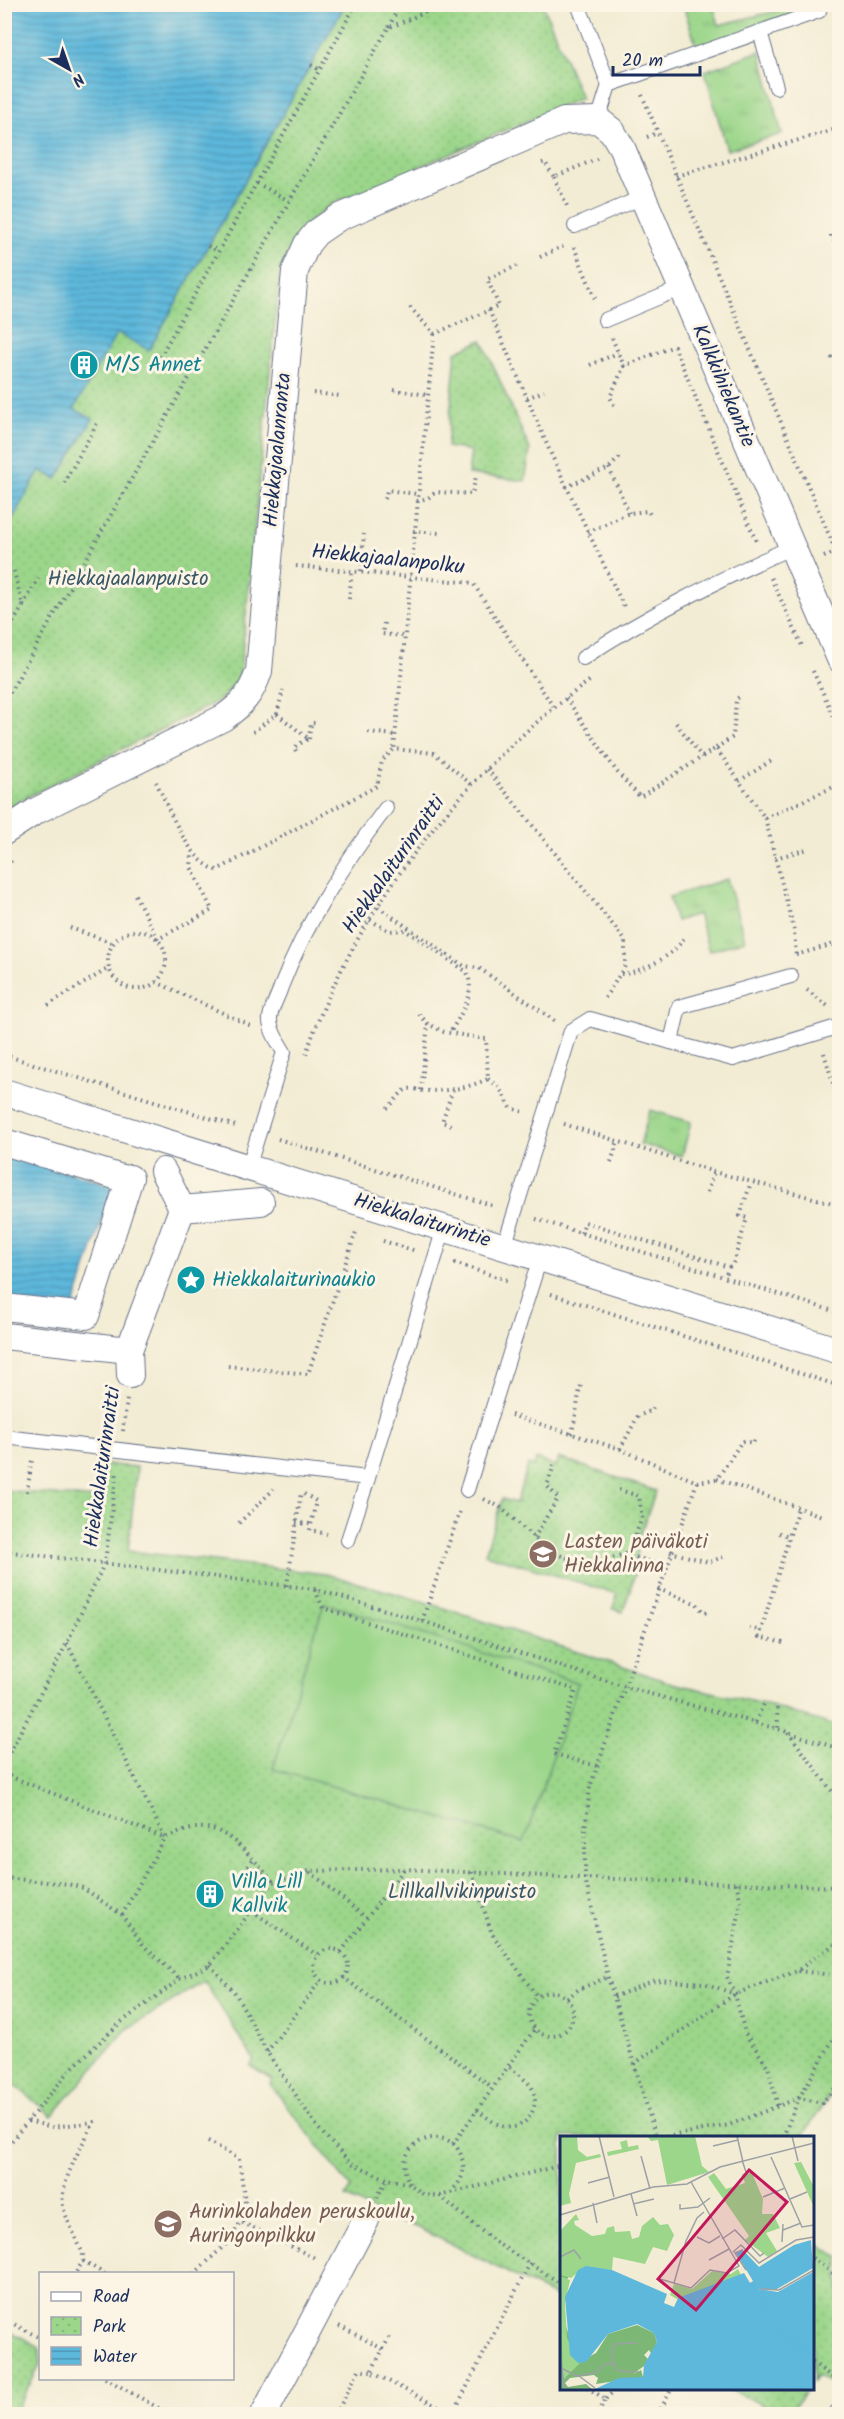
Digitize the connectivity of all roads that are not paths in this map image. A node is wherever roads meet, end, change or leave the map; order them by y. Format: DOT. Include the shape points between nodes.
graph roads {
  1 [pos="578,4"];
  2 [pos="819,11"];
  3 [pos="760,32"];
  4 [pos="609,85"];
  5 [pos="776,87"];
  6 [pos="598,120"];
  7 [pos="643,197"];
  8 [pos="575,226"];
  9 [pos="681,288"];
  10 [pos="605,320"];
  11 [pos="792,547"];
  12 [pos="583,658"];
  13 [pos="840,659"];
  14 [pos="386,808"];
  15 [pos="4,832"];
  16 [pos="798,974"];
  17 [pos="840,1026"];
  18 [pos="671,1042"];
  19 [pos="4,1092"];
  20 [pos="4,1142"];
  21 [pos="248,1168"];
  22 [pos="163,1171"];
  23 [pos="261,1202"];
  24 [pos="182,1209"];
  25 [pos="444,1228"];
  26 [pos="504,1247"];
  27 [pos="540,1258"];
  28 [pos="4,1307"];
  29 [pos="4,1336"];
  30 [pos="840,1351"];
  31 [pos="4,1437"];
  32 [pos="368,1478"];
  33 [pos="466,1490"];
  34 [pos="348,1540"];
  35 [pos="366,2220"];
  36 [pos="840,2409"];
  37 [pos="264,2415"];
  38 [pos="835,2415"];
  1 -- 4 [label="lane"];
  2 -- 3 [label="lane"];
  3 -- 4 [label="lane"];
  3 -- 5 [label="lane"];
  4 -- 6 [label="lane"];
  6 -- 7 [label="street, Kalkkihiekantie" via="612,131"];
  6 -- 15 [label="street, Hiekkajaalanranta" via="564,121 361,207 316,232 295,271 255,685 247,699 223,718 36,811"];
  7 -- 8 [label="lane"];
  7 -- 9 [label="street, Kalkkihiekantie"];
  9 -- 10 [label="lane"];
  9 -- 11 [label="street, Kalkkihiekantie"];
  11 -- 12 [label="lane" via="634,624"];
  11 -- 13 [label="street, Kalkkihiekantie"];
  14 -- 21 [label="lane" via="316,913 292,960 270,1019 284,1052"];
  16 -- 18 [label="lane" via="679,1006"];
  17 -- 18 [label="lane" via="733,1059"];
  18 -- 26 [label="lane" via="590,1019 571,1031"];
  19 -- 21 [label="street, Hiekkalaiturintie"];
  20 -- 28 [label="street" via="130,1178 86,1316"];
  21 -- 25 [label="street, Hiekkalaiturintie"];
  22 -- 24 [label="street"];
  23 -- 24 [label="street"];
  24 -- 29 [label="street" via="129,1362 103,1346"];
  25 -- 26 [label="street, Hiekkalaiturintie"];
  25 -- 32 [label="lane"];
  26 -- 27 [label="street, Hiekkalaiturintie"];
  27 -- 30 [label="street, Hiekkalaiturintie"];
  27 -- 33 [label="lane"];
  31 -- 32 [label="lane"];
  32 -- 34 [label="lane"];
  35 -- 37 [label="street"];
  36 -- 38 [label="lane"];
}
